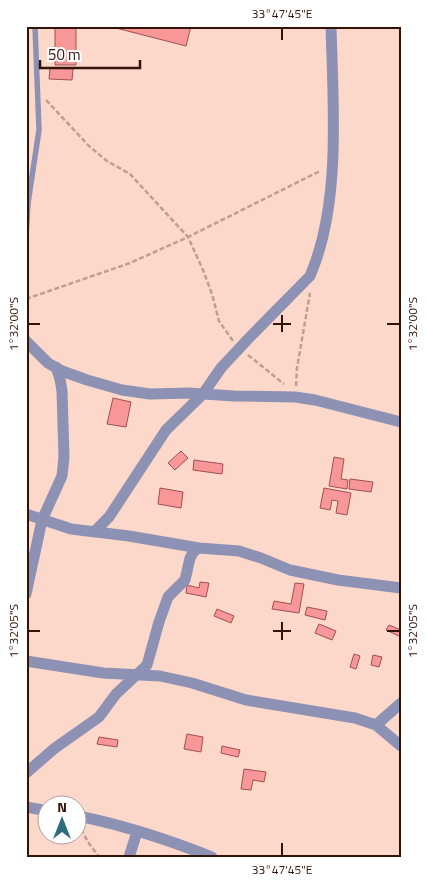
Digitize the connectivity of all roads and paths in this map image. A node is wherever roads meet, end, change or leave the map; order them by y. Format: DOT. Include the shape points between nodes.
graph roads {
  1 [pos="36,26"];
  2 [pos="331,26"];
  3 [pos="37,92"];
  4 [pos="333,164"];
  5 [pos="188,237"];
  6 [pos="26,238"];
  7 [pos="310,276"];
  8 [pos="26,299"];
  9 [pos="26,341"];
  10 [pos="240,348"];
  11 [pos="56,367"];
  12 [pos="204,394"];
  13 [pos="295,395"];
  14 [pos="401,422"];
  15 [pos="26,514"];
  16 [pos="42,520"];
  17 [pos="94,532"];
  18 [pos="198,548"];
  19 [pos="401,588"];
  20 [pos="26,594"];
  21 [pos="26,661"];
  22 [pos="139,674"];
  23 [pos="401,703"];
  24 [pos="376,724"];
  25 [pos="401,746"];
  26 [pos="26,773"];
  27 [pos="88,821"];
  28 [pos="137,832"];
  29 [pos="88,842"];
  30 [pos="100,857"];
  31 [pos="129,857"];
  32 [pos="212,857"];
  1 -- 3 [label="lane"];
  2 -- 4 [label="street"];
  3 -- 5 [label="path" via="89,146 130,174"];
  3 -- 6 [label="lane" via="38,144"];
  4 -- 5 [label="path"];
  4 -- 7 [label="street" via="325,232"];
  5 -- 8 [label="path" via="130,264"];
  5 -- 10 [label="path" via="204,270 219,321"];
  7 -- 10 [label="street"];
  7 -- 13 [label="path" via="311,290"];
  9 -- 11 [label="street"];
  10 -- 12 [label="street" via="221,368"];
  10 -- 13 [label="path"];
  11 -- 12 [label="street" via="87,380 136,392"];
  11 -- 16 [label="street" via="62,384 64,457 59,486"];
  12 -- 13 [label="street"];
  12 -- 17 [label="street" via="158,441 109,517"];
  13 -- 14 [label="street"];
  15 -- 16 [label="street"];
  16 -- 17 [label="street"];
  16 -- 20 [label="street"];
  17 -- 18 [label="street"];
  18 -- 19 [label="street" via="239,551 290,570"];
  18 -- 22 [label="street" via="190,558 185,580 168,598 148,664"];
  21 -- 22 [label="street" via="102,673"];
  22 -- 24 [label="street" via="182,681 246,700"];
  22 -- 26 [label="street" via="116,694 99,717"];
  23 -- 24 [label="street"];
  24 -- 25 [label="street"];
  27 -- 28 [label="street" via="104,822"];
  28 -- 31 [label="street"];
  28 -- 32 [label="street"];
  29 -- 30 [label="path"];
}
